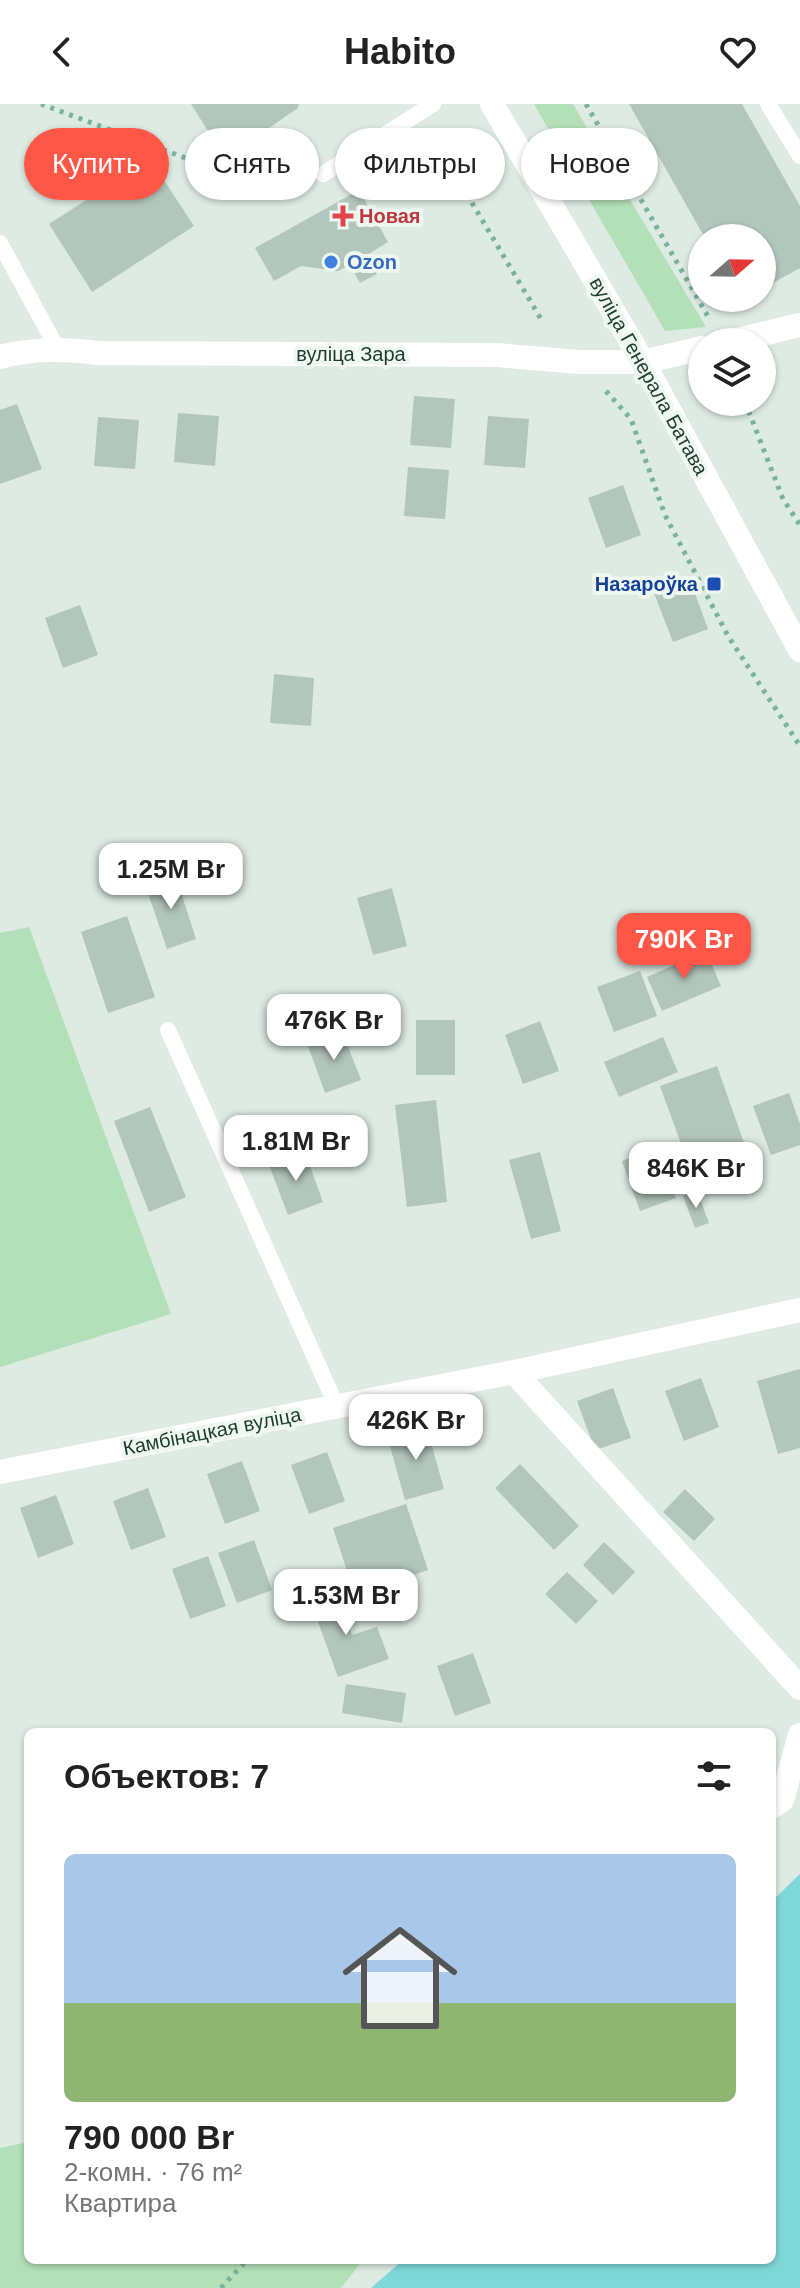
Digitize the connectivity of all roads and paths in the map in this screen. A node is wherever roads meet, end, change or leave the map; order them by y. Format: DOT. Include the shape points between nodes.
graph roads {
  1 [pos="41,104"];
  2 [pos="433,104"];
  3 [pos="492,104"];
  4 [pos="586,104"];
  5 [pos="768,104"];
  6 [pos="800,156"];
  7 [pos="323,174"];
  8 [pos="470,200"];
  9 [pos="0,243"];
  10 [pos="541,319"];
  11 [pos="800,325"];
  12 [pos="708,328"];
  13 [pos="776,329"];
  14 [pos="57,348"];
  15 [pos="688,348"];
  16 [pos="0,357"];
  17 [pos="643,362"];
  18 [pos="602,387"];
  19 [pos="750,416"];
  20 [pos="800,525"];
  21 [pos="800,650"];
  22 [pos="800,746"];
  23 [pos="168,1030"];
  24 [pos="800,1310"];
  25 [pos="514,1372"];
  26 [pos="337,1407"];
  27 [pos="0,1472"];
  28 [pos="800,1688"];
  29 [pos="800,1735"];
  30 [pos="776,1804"];
  31 [pos="243,2264"];
  32 [pos="221,2288"];
  1 -- 7 [label="path" via="247,181"];
  2 -- 7 [label="lane"];
  3 -- 17 [label="street, вуліца Генерала Батава"];
  4 -- 12 [label="path"];
  5 -- 6 [label="lane"];
  8 -- 10 [label="path"];
  9 -- 14 [label="lane"];
  11 -- 13 [label="street, вуліца Зара"];
  14 -- 16 [label="street, вуліца Зара"];
  14 -- 17 [label="street, вуліца Зара" via="98,353 497,355"];
  15 -- 17 [label="street, вуліца Зара"];
  17 -- 21 [label="street, вуліца Генерала Батава"];
  18 -- 22 [label="path" via="631,419 665,515 728,636"];
  19 -- 20 [label="path" via="783,499"];
  23 -- 26 [label="lane"];
  24 -- 25 [label="street, Камбінацкая вуліца"];
  25 -- 26 [label="street, Камбінацкая вуліца"];
  25 -- 28 [label="street"];
  26 -- 27 [label="street, Камбінацкая вуліца"];
  29 -- 30 [label="street" via="782,1800"];
  31 -- 32 [label="path"];
}
